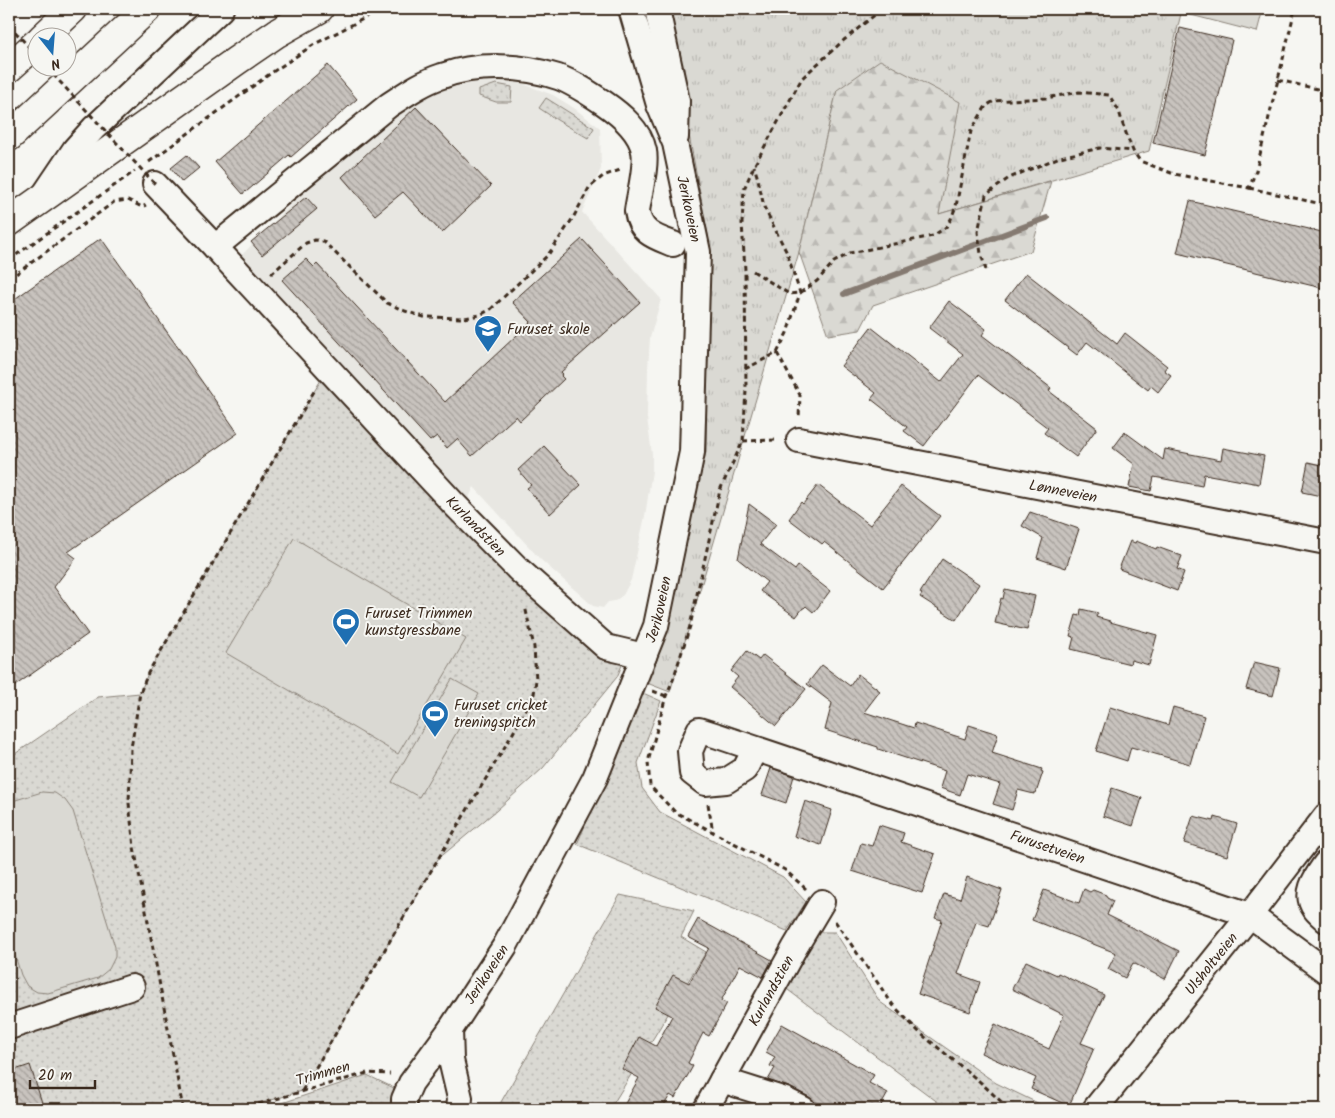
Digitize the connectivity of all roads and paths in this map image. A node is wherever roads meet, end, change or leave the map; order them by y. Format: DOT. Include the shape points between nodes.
graph roads {
  1 [pos="73,9"];
  2 [pos="146,9"];
  3 [pos="221,9"];
  4 [pos="320,9"];
  5 [pos="382,9"];
  6 [pos="631,9"];
  7 [pos="656,9"];
  8 [pos="882,9"];
  9 [pos="1295,9"];
  10 [pos="9,25"];
  11 [pos="53,28"];
  12 [pos="28,46"];
  13 [pos="28,51"];
  14 [pos="9,68"];
  15 [pos="56,78"];
  16 [pos="1278,80"];
  17 [pos="1326,91"];
  18 [pos="9,137"];
  19 [pos="675,144"];
  20 [pos="1134,151"];
  21 [pos="645,163"];
  22 [pos="754,166"];
  23 [pos="157,186"];
  24 [pos="1249,188"];
  25 [pos="40,200"];
  26 [pos="1326,206"];
  27 [pos="9,222"];
  28 [pos="673,244"];
  29 [pos="215,247"];
  30 [pos="9,260"];
  31 [pos="754,270"];
  32 [pos="986,270"];
  33 [pos="9,280"];
  34 [pos="254,289"];
  35 [pos="800,293"];
  36 [pos="777,352"];
  37 [pos="328,368"];
  38 [pos="745,369"];
  39 [pos="799,440"];
  40 [pos="743,441"];
  41 [pos="1326,542"];
  42 [pos="520,570"];
  43 [pos="644,656"];
  44 [pos="666,696"];
  45 [pos="755,749"];
  46 [pos="705,783"];
  47 [pos="1323,827"];
  48 [pos="713,832"];
  49 [pos="1326,862"];
  50 [pos="822,902"];
  51 [pos="1250,915"];
  52 [pos="1326,920"];
  53 [pos="1326,971"];
  54 [pos="132,987"];
  55 [pos="9,1027"];
  56 [pos="450,1030"];
  57 [pos="722,1080"];
  58 [pos="411,1083"];
  59 [pos="302,1091"];
  60 [pos="183,1109"];
  61 [pos="241,1109"];
  62 [pos="404,1109"];
  63 [pos="459,1109"];
  64 [pos="706,1109"];
  65 [pos="803,1109"];
  66 [pos="1095,1109"];
  1 -- 11 [label="highway"];
  2 -- 18 [label="highway"];
  3 -- 25 [label="street" via="94,128 75,149"];
  4 -- 25 [label="highway" via="236,61"];
  5 -- 30 [label="path" via="292,59"];
  6 -- 19 [label="street, Jerikoveien" via="659,105"];
  7 -- 19 [label="street, Jerikoveien" via="677,101"];
  8 -- 22 [label="path" via="802,78"];
  9 -- 16 [label="path"];
  10 -- 12 [label="path, bridge"];
  13 -- 14 [label="highway"];
  15 -- 23 [label="path, bridge"];
  16 -- 17 [label="path"];
  16 -- 24 [label="path"];
  19 -- 43 [label="street, Jerikoveien" via="698,252 692,452 656,626"];
  20 -- 24 [label="path" via="1140,161 1174,174"];
  20 -- 32 [label="path" via="1100,148 1060,157 1009,178 986,195 978,232"];
  20 -- 35 [label="path" via="1119,111 1109,95 1079,92 994,101 986,106 972,132 956,206 946,227 933,236 850,253 834,262 817,281"];
  21 -- 28 [label="street" via="638,219 652,236"];
  21 -- 29 [label="street" via="644,151 634,130 617,112 585,90 530,70 487,67 459,71 416,87 389,104"];
  21 -- 34 [label="path" via="613,171 589,188 548,255 491,309 480,315 424,317 387,303 323,241 315,240 306,243"];
  22 -- 35 [label="path" via="764,207 787,253"];
  22 -- 38 [label="path" via="744,189 742,223"];
  23 -- 29 [label="street, Kurlandstien"];
  23 -- 33 [label="path" via="154,203 142,207 128,200 114,202"];
  24 -- 26 [label="path"];
  25 -- 27 [label="highway"];
  29 -- 34 [label="street, Kurlandstien"];
  31 -- 35 [label="path" via="789,294"];
  34 -- 37 [label="street, Kurlandstien"];
  35 -- 36 [label="path"];
  36 -- 38 [label="path"];
  36 -- 39 [label="path" via="800,395"];
  37 -- 42 [label="street, Kurlandstien"];
  37 -- 60 [label="path" via="148,673 140,693 131,748 129,803 134,847"];
  38 -- 40 [label="path"];
  39 -- 40 [label="path"];
  39 -- 41 [label="street, Lønneveien"];
  40 -- 44 [label="path" via="720,490 690,626"];
  42 -- 43 [label="street, Kurlandstien" via="606,647"];
  42 -- 59 [label="path" via="534,648 534,694"];
  43 -- 56 [label="street, Jerikoveien" via="595,778 505,946"];
  45 -- 46 [label="street" via="745,769 726,781"];
  45 -- 46 [label="street, Furusetveien" via="699,730 690,751 692,774"];
  45 -- 51 [label="street, Furusetveien"];
  46 -- 48 [label="path"];
  47 -- 51 [label="street, Ulsholtveien"];
  49 -- 52 [label="street" via="1310,894 1315,909"];
  50 -- 57 [label="street, Kurlandstien"];
  51 -- 53 [label="street, Furusetveien"];
  51 -- 66 [label="street, Ulsholtveien"];
  54 -- 55 [label="street"];
  56 -- 58 [label="street, Jerikoveien"];
  56 -- 63 [label="street" via="450,1060 460,1098"];
  57 -- 64 [label="street, Kurlandstien"];
  57 -- 65 [label="street"];
  58 -- 59 [label="path, Trimmen" via="392,1074 367,1073"];
  58 -- 62 [label="street, Jerikoveien" via="404,1099"];
  59 -- 61 [label="path, Trimmen"];
}
